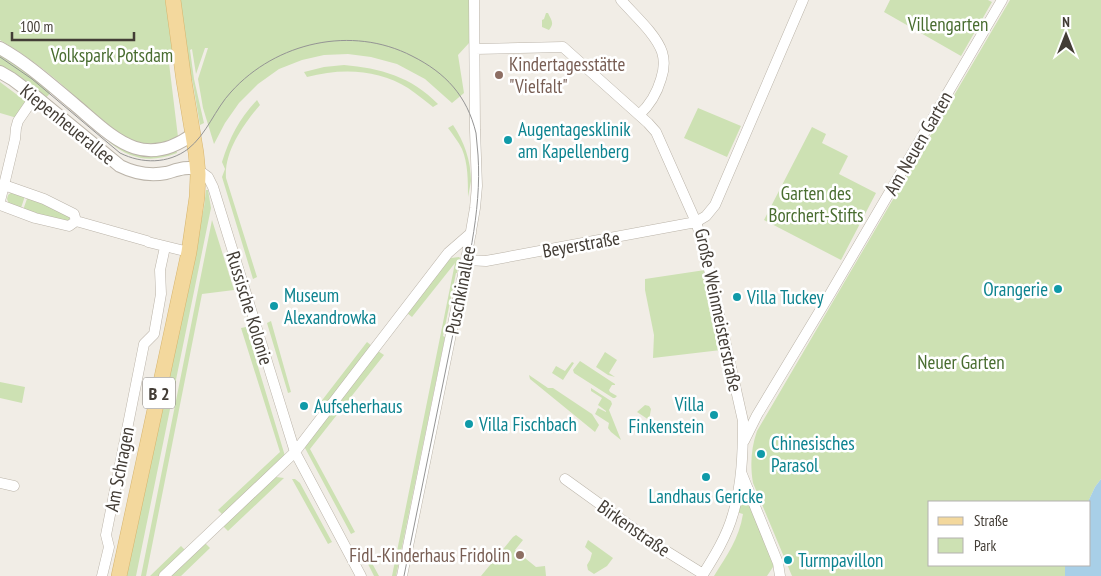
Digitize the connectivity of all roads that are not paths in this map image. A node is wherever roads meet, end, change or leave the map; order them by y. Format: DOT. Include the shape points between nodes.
graph roads {
  1 [pos="173,0"];
  2 [pos="474,0"];
  3 [pos="621,0"];
  4 [pos="803,0"];
  5 [pos="1002,0"];
  6 [pos="0,48"];
  7 [pos="475,49"];
  8 [pos="0,72"];
  9 [pos="36,97"];
  10 [pos="639,115"];
  11 [pos="193,134"];
  12 [pos="197,169"];
  13 [pos="4,185"];
  14 [pos="0,203"];
  15 [pos="76,221"];
  16 [pos="696,222"];
  17 [pos="471,233"];
  18 [pos="165,247"];
  19 [pos="189,252"];
  20 [pos="466,260"];
  21 [pos="743,442"];
  22 [pos="294,452"];
  23 [pos="741,472"];
  24 [pos="566,479"];
  25 [pos="0,483"];
  26 [pos="14,486"];
  27 [pos="703,575"];
  28 [pos="780,575"];
  29 [pos="102,576"];
  30 [pos="119,576"];
  31 [pos="164,576"];
  32 [pos="361,576"];
  33 [pos="402,576"];
  1 -- 11 [label="main road, B 2"];
  2 -- 7 [label="street, Puschkinallee"];
  3 -- 10 [label="street" via="658,43 664,62 660,84 648,107"];
  4 -- 16 [label="street, Große Weinmeisterstraße" via="715,206"];
  5 -- 21 [label="street, Am Neuen Garten"];
  6 -- 11 [label="street, Kiepenheuerallee" via="44,78 111,136 126,145 148,150 165,149"];
  7 -- 10 [label="street" via="563,47"];
  7 -- 17 [label="street, Puschkinallee" via="477,186"];
  8 -- 9 [label="street, Kiepenheuerallee"];
  9 -- 12 [label="street, Kiepenheuerallee" via="125,169 150,174"];
  9 -- 13 [label="street" via="18,121"];
  10 -- 16 [label="street" via="656,132"];
  11 -- 12 [label="main road, B 2"];
  12 -- 19 [label="main road, Am Schragen / B 2"];
  12 -- 22 [label="street, Russische Kolonie" via="208,177 213,186"];
  13 -- 14 [label="street"];
  13 -- 15 [label="street" via="74,214"];
  14 -- 15 [label="street" via="35,218 69,226"];
  15 -- 18 [label="street"];
  16 -- 20 [label="street, Beyerstraße" via="486,261"];
  16 -- 21 [label="street, Große Weinmeisterstraße" via="743,421"];
  17 -- 20 [label="street, Puschkinallee"];
  17 -- 22 [label="street" via="448,253"];
  18 -- 19 [label="street"];
  18 -- 29 [label="street, Am Schragen" via="154,334 144,344 106,535 108,547"];
  19 -- 30 [label="main road, Am Schragen / B 2"];
  20 -- 33 [label="street, Puschkinallee"];
  21 -- 23 [label="street, Große Weinmeisterstraße"];
  22 -- 31 [label="street"];
  22 -- 32 [label="street, Russische Kolonie"];
  23 -- 27 [label="street, Große Weinmeisterstraße" via="729,525"];
  23 -- 28 [label="street"];
  24 -- 27 [label="street, Birkenstraße"];
  25 -- 26 [label="street"];
}
